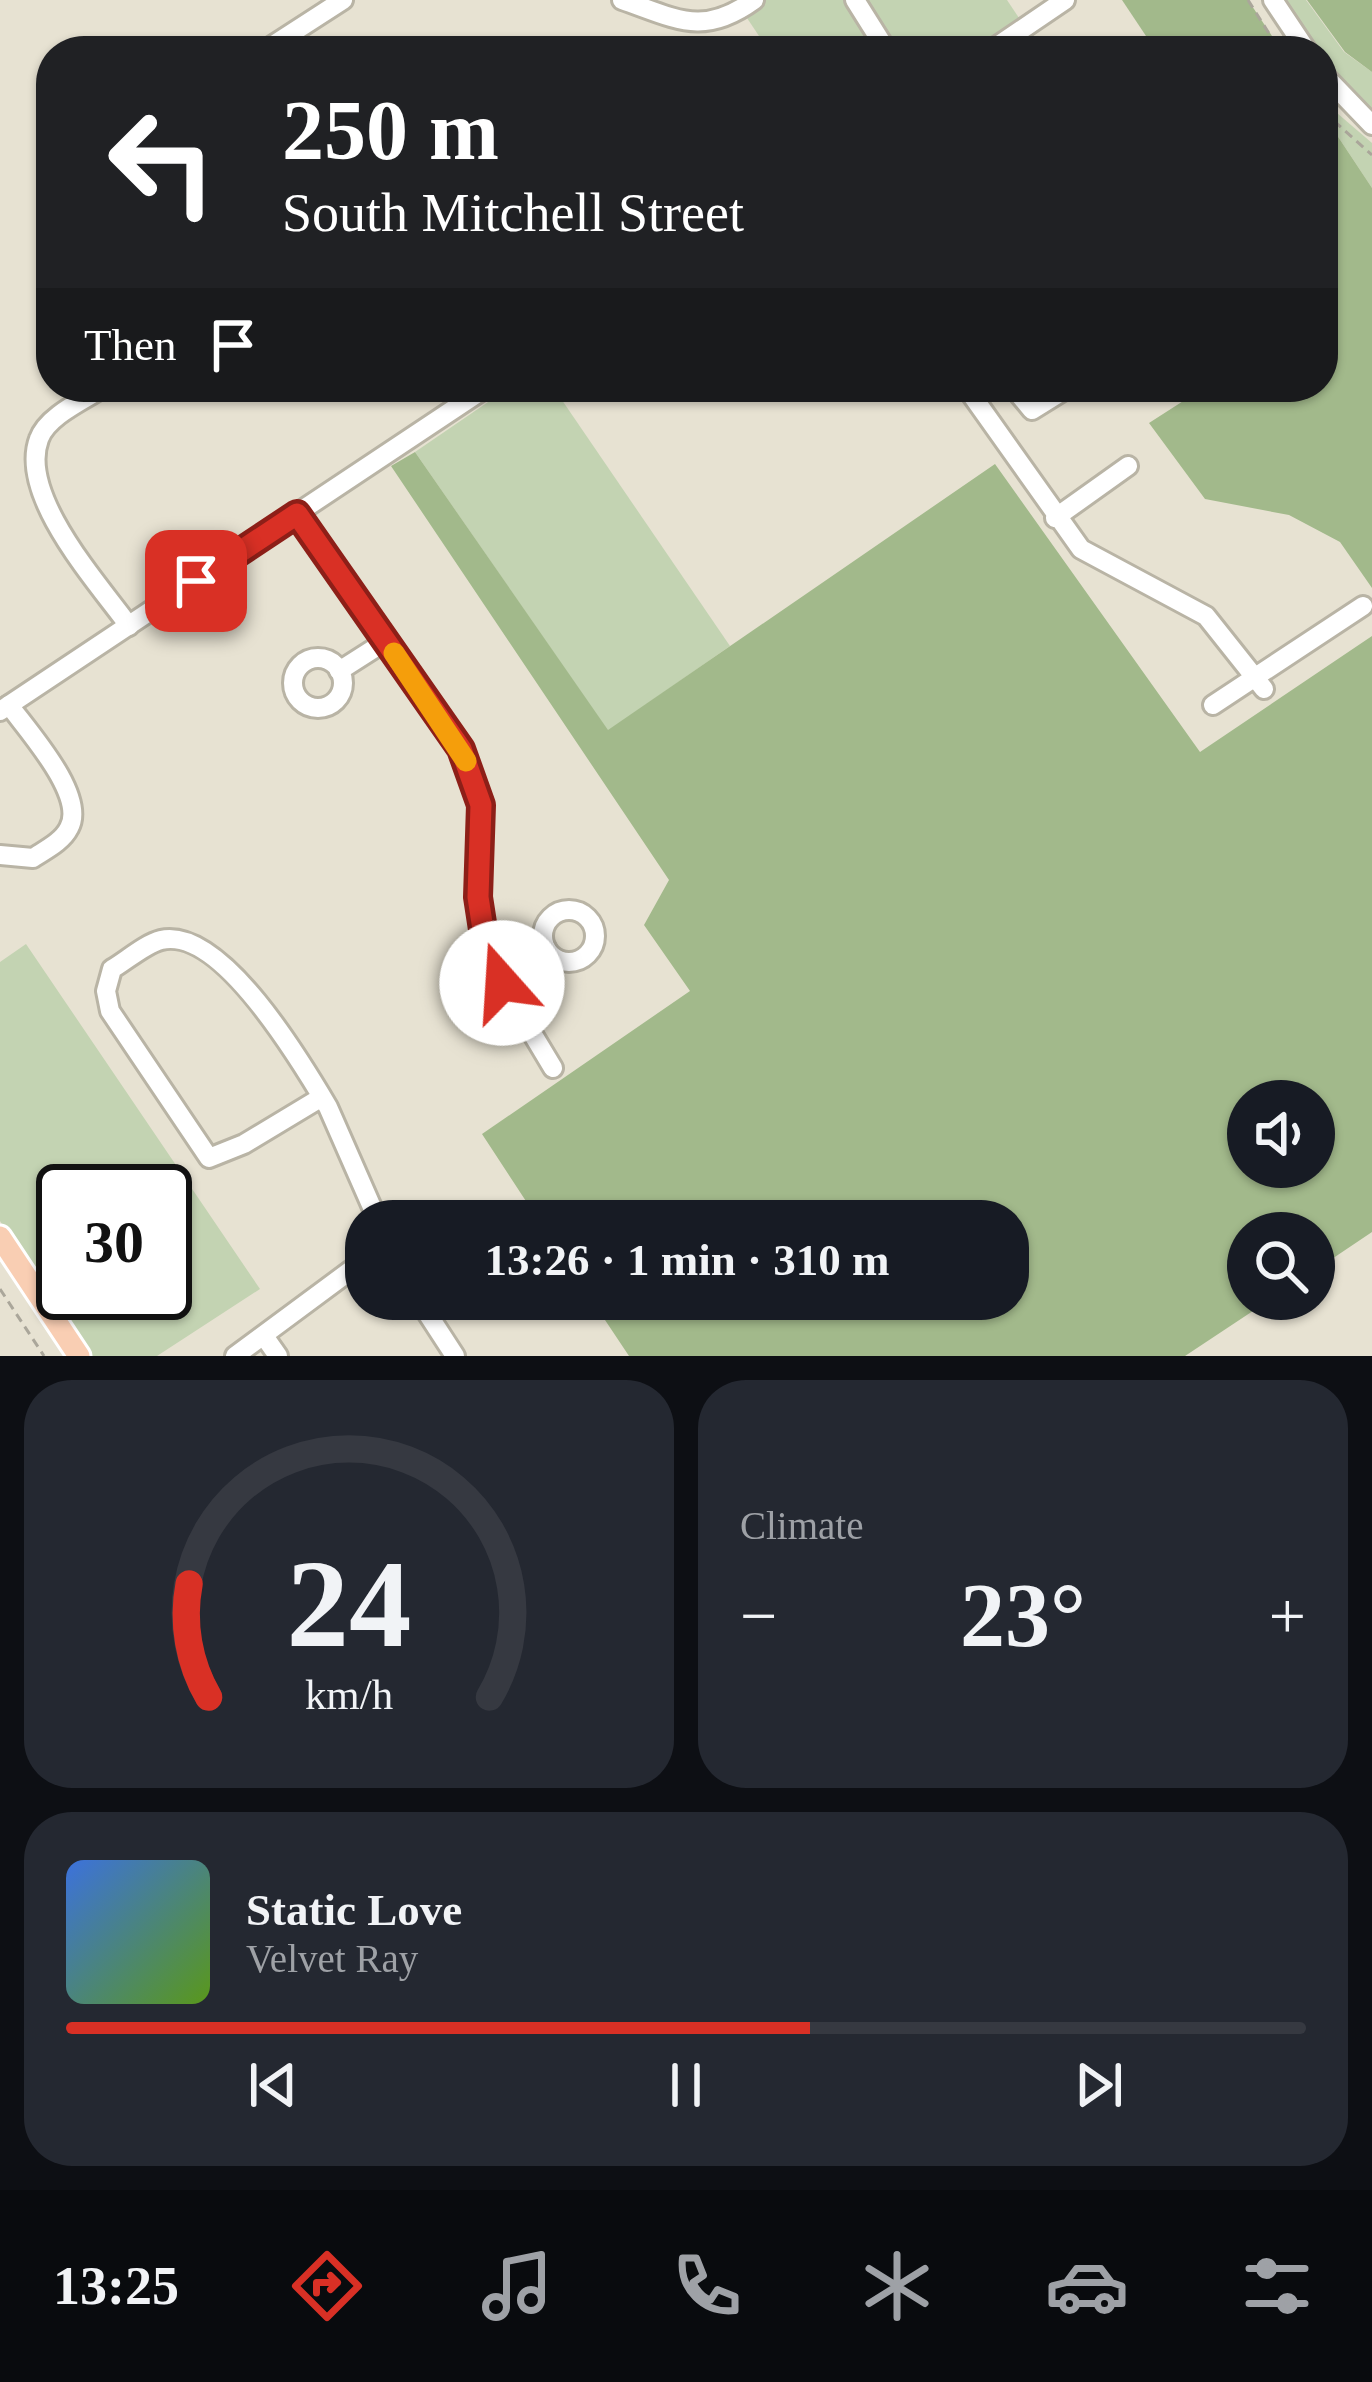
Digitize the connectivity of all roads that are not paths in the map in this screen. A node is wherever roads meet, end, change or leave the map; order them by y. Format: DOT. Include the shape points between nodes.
graph roads {
  1 [pos="343,0"];
  2 [pos="622,0"];
  3 [pos="754,0"];
  4 [pos="856,0"];
  5 [pos="1065,0"];
  6 [pos="1273,0"];
  7 [pos="287,36"];
  8 [pos="878,36"];
  9 [pos="1012,36"];
  10 [pos="1297,36"];
  11 [pos="1338,90"];
  12 [pos="1372,125"];
  13 [pos="83,402"];
  14 [pos="465,402"];
  15 [pos="977,402"];
  16 [pos="987,402"];
  17 [pos="980,406"];
  18 [pos="1127,466"];
  19 [pos="297,514"];
  20 [pos="1055,518"];
  21 [pos="1363,606"];
  22 [pos="128,626"];
  23 [pos="386,641"];
  24 [pos="339,670"];
  25 [pos="1261,684"];
  26 [pos="1213,706"];
  27 [pos="4,708"];
  28 [pos="0,855"];
  29 [pos="546,948"];
  30 [pos="498,974"];
  31 [pos="554,1069"];
  32 [pos="322,1097"];
  33 [pos="369,1200"];
  34 [pos="0,1237"];
  35 [pos="345,1274"];
  36 [pos="432,1320"];
  37 [pos="264,1336"];
  38 [pos="79,1356"];
  39 [pos="235,1356"];
  40 [pos="278,1356"];
  41 [pos="455,1356"];
  1 -- 7 [label="street"];
  2 -- 3 [label="street" via="708,23"];
  4 -- 8 [label="street"];
  5 -- 9 [label="street"];
  6 -- 10 [label="street"];
  11 -- 12 [label="street"];
  13 -- 22 [label="street" via="39,438 36,483"];
  14 -- 19 [label="street"];
  15 -- 17 [label="street"];
  16 -- 17 [label="street"];
  17 -- 20 [label="street"];
  18 -- 20 [label="street"];
  19 -- 22 [label="street"];
  19 -- 23 [label="street"];
  20 -- 25 [label="street" via="1093,560 1206,616"];
  21 -- 25 [label="street"];
  22 -- 27 [label="street"];
  23 -- 24 [label="street"];
  23 -- 30 [label="street" via="461,749 476,785 478,897"];
  25 -- 26 [label="street"];
  27 -- 28 [label="street" via="56,769 74,818 33,858"];
  29 -- 30 [label="street"];
  30 -- 31 [label="street"];
  32 -- 32 [label="street" via="244,986 196,944 162,940 112,969 110,1011 209,1158"];
  32 -- 33 [label="street"];
  34 -- 38 [label="main road"];
  35 -- 37 [label="street"];
  36 -- 41 [label="street"];
  37 -- 39 [label="street"];
  37 -- 40 [label="street"];
}
